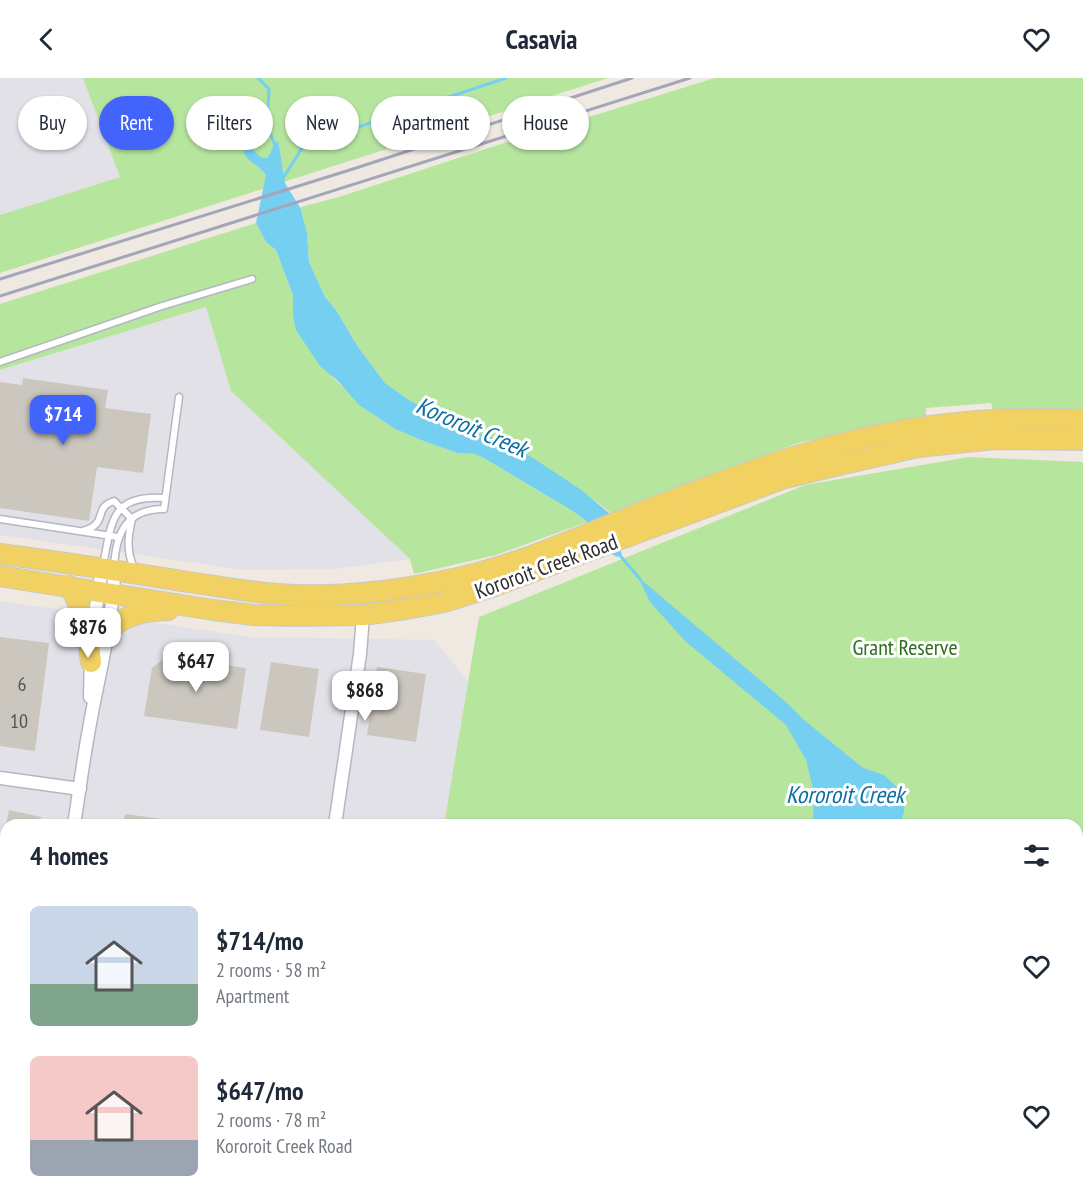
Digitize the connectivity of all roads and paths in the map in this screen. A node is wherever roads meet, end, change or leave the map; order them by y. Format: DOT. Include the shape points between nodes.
graph roads {
  1 [pos="252,279"];
  2 [pos="0,362"];
  3 [pos="179,397"];
  4 [pos="1083,420"];
  5 [pos="1083,440"];
  6 [pos="165,498"];
  7 [pos="693,502"];
  8 [pos="122,507"];
  9 [pos="0,519"];
  10 [pos="132,519"];
  11 [pos="83,531"];
  12 [pos="108,536"];
  13 [pos="118,537"];
  14 [pos="564,551"];
  15 [pos="0,554"];
  16 [pos="108,569"];
  17 [pos="137,574"];
  18 [pos="0,576"];
  19 [pos="69,586"];
  20 [pos="106,593"];
  21 [pos="213,610"];
  22 [pos="363,615"];
  23 [pos="109,630"];
  24 [pos="91,662"];
  25 [pos="89,728"];
  26 [pos="0,778"];
  27 [pos="80,789"];
  28 [pos="75,819"];
  29 [pos="336,819"];
  1 -- 2 [label="lane"];
  3 -- 6 [label="lane"];
  4 -- 7 [label="main road, Kororoit Creek Road" via="992,420 890,432 798,456"];
  5 -- 7 [label="main road, Kororoit Creek Road" via="995,439 918,447"];
  6 -- 8 [label="lane" via="141,498"];
  6 -- 10 [label="lane" via="164,509 152,509"];
  7 -- 14 [label="main road, Kororoit Creek Road"];
  8 -- 10 [label="lane"];
  8 -- 11 [label="lane" via="114,501 109,503 102,508 95,528"];
  8 -- 12 [label="lane"];
  9 -- 11 [label="lane"];
  10 -- 13 [label="lane"];
  10 -- 17 [label="lane" via="129,551"];
  11 -- 12 [label="lane"];
  12 -- 13 [label="lane"];
  12 -- 16 [label="lane"];
  13 -- 16 [label="lane"];
  14 -- 17 [label="main road, Kororoit Creek Road" via="444,581 344,595 277,594"];
  14 -- 22 [label="main road, Kororoit Creek Road" via="492,587 444,602"];
  15 -- 16 [label="main road, Kororoit Creek Road"];
  16 -- 17 [label="main road, Kororoit Creek Road"];
  16 -- 20 [label="street"];
  18 -- 19 [label="main road, Kororoit Creek Road"];
  19 -- 20 [label="main road, Kororoit Creek Road"];
  19 -- 24 [label="main road" via="80,607"];
  20 -- 21 [label="main road, Kororoit Creek Road"];
  20 -- 23 [label="street"];
  20 -- 24 [label="street" via="91,639"];
  21 -- 22 [label="main road, Kororoit Creek Road" via="254,615"];
  21 -- 23 [label="main road" via="147,612 126,617"];
  22 -- 29 [label="street"];
  23 -- 25 [label="street"];
  24 -- 25 [label="street"];
  25 -- 27 [label="street"];
  26 -- 27 [label="street"];
  27 -- 28 [label="street"];
}
